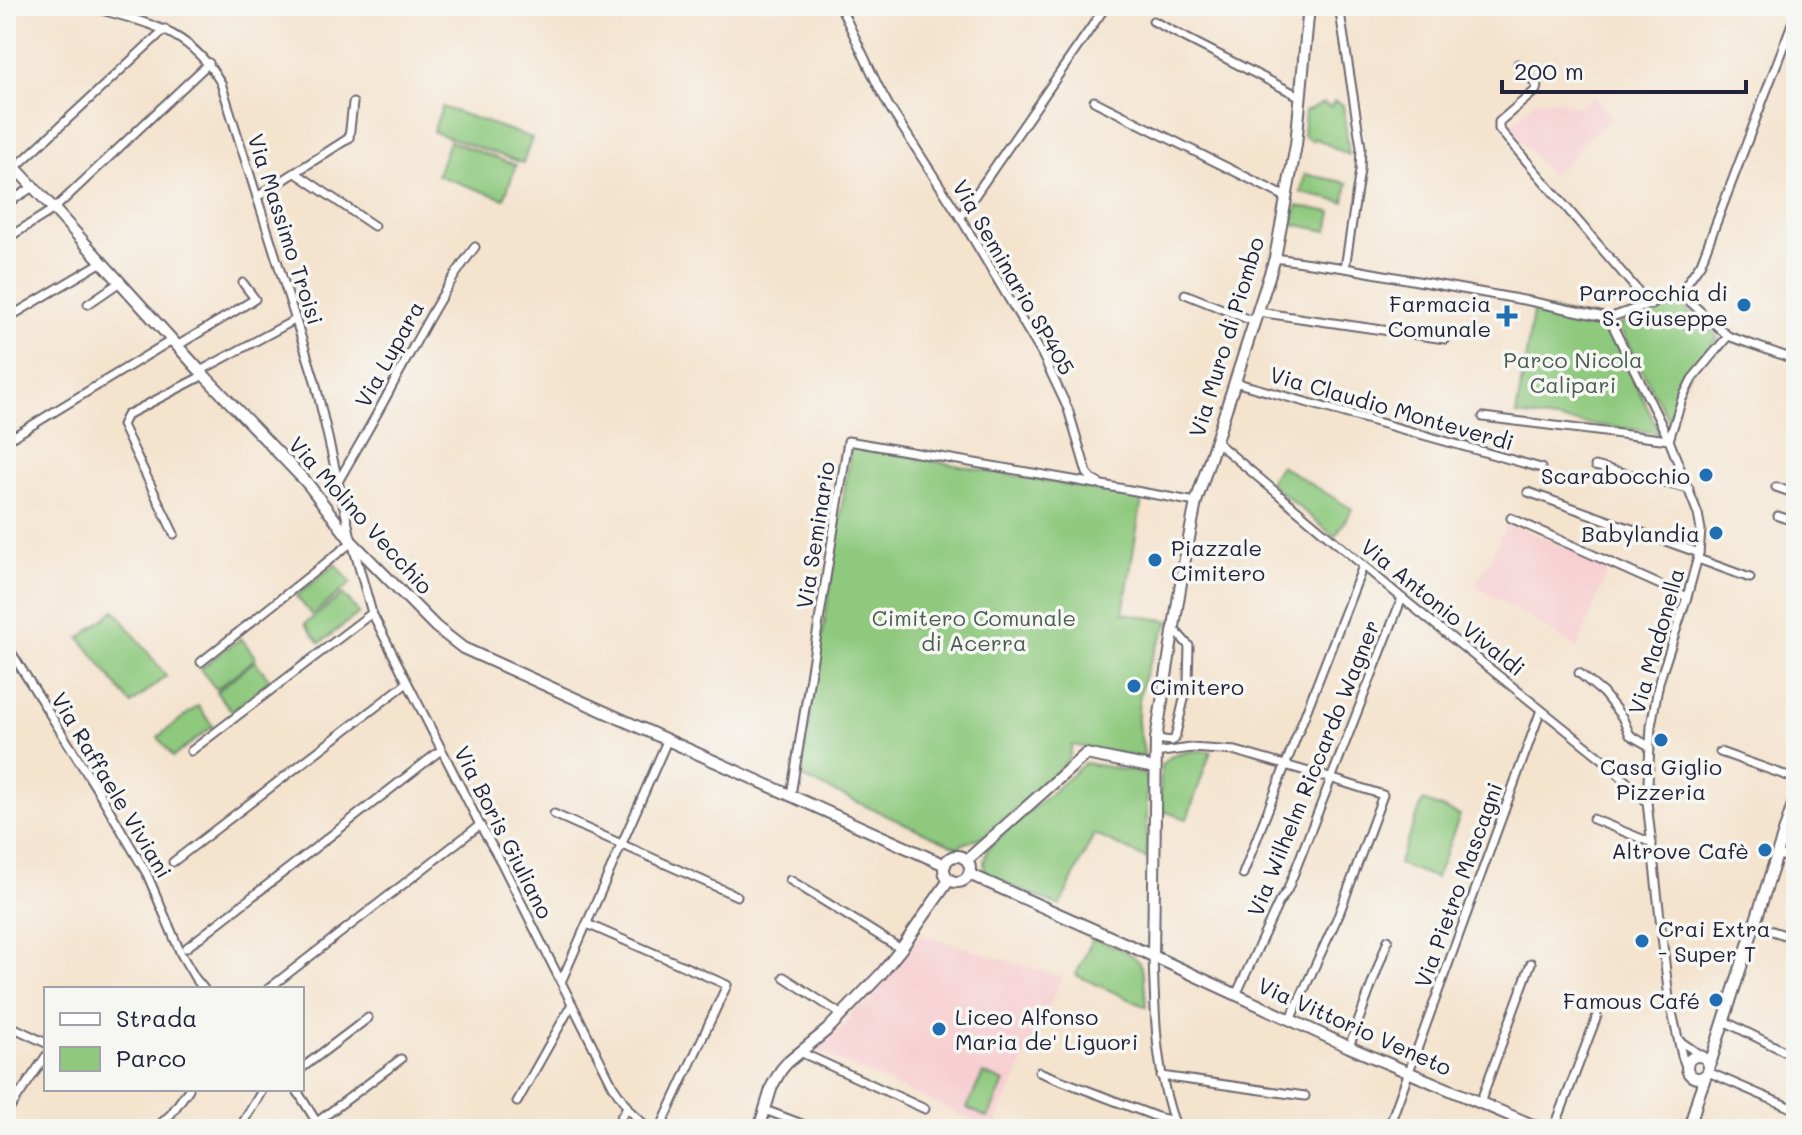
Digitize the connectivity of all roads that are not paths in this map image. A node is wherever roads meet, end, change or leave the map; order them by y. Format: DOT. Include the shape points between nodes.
graph roads {
  1 [pos="87,6"];
  2 [pos="840,6"];
  3 [pos="1106,6"];
  4 [pos="1309,6"];
  5 [pos="1339,6"];
  6 [pos="1796,13"];
  7 [pos="1153,21"];
  8 [pos="165,29"];
  9 [pos="209,63"];
  10 [pos="1518,64"];
  11 [pos="1299,96"];
  12 [pos="1094,101"];
  13 [pos="353,103"];
  14 [pos="6,158"];
  15 [pos="15,168"];
  16 [pos="296,173"];
  17 [pos="33,187"];
  18 [pos="257,197"];
  19 [pos="1286,197"];
  20 [pos="6,204"];
  21 [pos="54,209"];
  22 [pos="960,217"];
  23 [pos="374,226"];
  24 [pos="6,239"];
  25 [pos="475,247"];
  26 [pos="1275,258"];
  27 [pos="102,262"];
  28 [pos="1345,268"];
  29 [pos="120,282"];
  30 [pos="243,283"];
  31 [pos="1680,293"];
  32 [pos="1185,294"];
  33 [pos="88,304"];
  34 [pos="1650,305"];
  35 [pos="1256,317"];
  36 [pos="1609,318"];
  37 [pos="6,319"];
  38 [pos="291,322"];
  39 [pos="1728,336"];
  40 [pos="1445,339"];
  41 [pos="175,343"];
  42 [pos="1796,360"];
  43 [pos="202,373"];
  44 [pos="1234,382"];
  45 [pos="1483,417"];
  46 [pos="1669,440"];
  47 [pos="6,441"];
  48 [pos="1215,441"];
  49 [pos="1595,466"];
  50 [pos="1541,468"];
  51 [pos="339,480"];
  52 [pos="1102,485"];
  53 [pos="1776,487"];
  54 [pos="1689,489"];
  55 [pos="1528,492"];
  56 [pos="1796,494"];
  57 [pos="1196,502"];
  58 [pos="1778,516"];
  59 [pos="1511,518"];
  60 [pos="1796,522"];
  61 [pos="174,534"];
  62 [pos="352,542"];
  63 [pos="1698,556"];
  64 [pos="1363,566"];
  65 [pos="1750,578"];
  66 [pos="1687,597"];
  67 [pos="1402,598"];
  68 [pos="372,613"];
  69 [pos="1174,629"];
  70 [pos="6,644"];
  71 [pos="201,662"];
  72 [pos="1579,673"];
  73 [pos="407,683"];
  74 [pos="1541,710"];
  75 [pos="1156,739"];
  76 [pos="667,741"];
  77 [pos="1649,746"];
  78 [pos="441,750"];
  79 [pos="191,751"];
  80 [pos="1720,752"];
  81 [pos="1155,753"];
  82 [pos="1284,764"];
  83 [pos="1155,768"];
  84 [pos="1330,778"];
  85 [pos="1796,779"];
  86 [pos="791,795"];
  87 [pos="1796,795"];
  88 [pos="1647,802"];
  89 [pos="554,814"];
  90 [pos="1593,819"];
  91 [pos="480,825"];
  92 [pos="1652,843"];
  93 [pos="622,844"];
  94 [pos="1777,854"];
  95 [pos="967,860"];
  96 [pos="1796,861"];
  97 [pos="173,862"];
  98 [pos="945,865"];
  99 [pos="969,874"];
  100 [pos="1243,874"];
  101 [pos="790,880"];
  102 [pos="949,880"];
  103 [pos="737,896"];
  104 [pos="587,924"];
  105 [pos="1755,925"];
  106 [pos="1796,939"];
  107 [pos="1388,940"];
  108 [pos="186,948"];
  109 [pos="901,949"];
  110 [pos="1153,956"];
  111 [pos="1531,963"];
  112 [pos="784,977"];
  113 [pos="561,982"];
  114 [pos="202,987"];
  115 [pos="271,987"];
  116 [pos="1236,995"];
  117 [pos="572,1004"];
  118 [pos="842,1015"];
  119 [pos="1597,1016"];
  120 [pos="368,1018"];
  121 [pos="1290,1020"];
  122 [pos="1724,1021"];
  123 [pos="6,1024"];
  124 [pos="1720,1033"];
  125 [pos="1679,1039"];
  126 [pos="44,1042"];
  127 [pos="1349,1047"];
  128 [pos="800,1052"];
  129 [pos="1796,1057"];
  130 [pos="44,1059"];
  131 [pos="401,1059"];
  132 [pos="1703,1064"];
  133 [pos="304,1066"];
  134 [pos="1688,1070"];
  135 [pos="1039,1072"];
  136 [pos="1409,1072"];
  137 [pos="1161,1076"];
  138 [pos="188,1091"];
  139 [pos="262,1091"];
  140 [pos="297,1091"];
  141 [pos="1305,1096"];
  142 [pos="517,1102"];
  143 [pos="1480,1103"];
  144 [pos="1696,1104"];
  145 [pos="627,1107"];
  146 [pos="925,1109"];
  147 [pos="765,1110"];
  148 [pos="1796,1110"];
  149 [pos="6,1114"];
  150 [pos="319,1125"];
  151 [pos="1175,1125"];
  152 [pos="647,1128"];
  153 [pos="1692,1128"];
  154 [pos="155,1129"];
  155 [pos="239,1129"];
  156 [pos="614,1129"];
  157 [pos="660,1129"];
  158 [pos="759,1129"];
  159 [pos="815,1129"];
  160 [pos="1388,1129"];
  161 [pos="1542,1129"];
  162 [pos="1554,1129"];
  1 -- 8 [label="street, Via Massimo Troisi"];
  2 -- 22 [label="street, Via Seminario SP405" via="879,88"];
  3 -- 22 [label="street"];
  4 -- 11 [label="street, Via Muro di Piombo"];
  5 -- 28 [label="street" via="1361,147"];
  6 -- 31 [label="street" via="1701,263"];
  7 -- 11 [label="street"];
  8 -- 9 [label="street, Via Massimo Troisi"];
  8 -- 15 [label="street"];
  9 -- 18 [label="street, Via Massimo Troisi" via="221,83"];
  9 -- 21 [label="street"];
  10 -- 34 [label="street" via="1536,90 1499,122 1499,129"];
  11 -- 19 [label="street, Via Muro di Piombo"];
  12 -- 19 [label="street"];
  13 -- 16 [label="street" via="349,138"];
  14 -- 15 [label="street, Via Molino Vecchio"];
  15 -- 17 [label="street, Via Molino Vecchio"];
  16 -- 18 [label="street"];
  16 -- 23 [label="street"];
  17 -- 20 [label="street"];
  17 -- 21 [label="street, Via Molino Vecchio"];
  18 -- 51 [label="street, Via Massimo Troisi" via="315,381"];
  19 -- 26 [label="street, Via Muro di Piombo"];
  21 -- 24 [label="street"];
  21 -- 27 [label="street, Via Molino Vecchio"];
  22 -- 52 [label="street, Via Seminario SP405" via="1042,354 1068,409 1087,473"];
  25 -- 51 [label="street, Via Lupara" via="434,307"];
  26 -- 28 [label="street"];
  26 -- 35 [label="street, Via Muro di Piombo"];
  27 -- 29 [label="street, Via Molino Vecchio"];
  27 -- 37 [label="street"];
  28 -- 36 [label="street"];
  29 -- 33 [label="street"];
  29 -- 41 [label="street, Via Molino Vecchio"];
  30 -- 41 [label="street" via="255,299"];
  31 -- 34 [label="street"];
  31 -- 39 [label="street"];
  32 -- 35 [label="street"];
  34 -- 36 [label="street"];
  35 -- 40 [label="street"];
  35 -- 44 [label="street, Via Muro di Piombo"];
  36 -- 46 [label="street, Via Madonella"];
  38 -- 43 [label="street"];
  39 -- 42 [label="street"];
  39 -- 46 [label="street" via="1692,379"];
  41 -- 43 [label="street, Via Molino Vecchio"];
  41 -- 47 [label="street"];
  43 -- 61 [label="street" via="127,415 122,425"];
  43 -- 62 [label="street, Via Molino Vecchio" via="308,484"];
  44 -- 48 [label="street, Via Muro di Piombo"];
  44 -- 50 [label="street, Via Claudio Monteverdi"];
  45 -- 46 [label="street"];
  46 -- 54 [label="street, Via Madonella"];
  48 -- 57 [label="street, Via Muro di Piombo"];
  48 -- 64 [label="street, Via Antonio Vivaldi"];
  49 -- 54 [label="street"];
  51 -- 62 [label="street, Via Massimo Troisi"];
  52 -- 57 [label="street"];
  52 -- 86 [label="street, Via Seminario" via="848,441"];
  53 -- 56 [label="street"];
  54 -- 63 [label="street, Via Madonella" via="1701,530"];
  55 -- 63 [label="street"];
  57 -- 69 [label="street, Via Muro di Piombo"];
  58 -- 60 [label="street"];
  59 -- 66 [label="street"];
  62 -- 68 [label="street, Via Boris Giuliano"];
  62 -- 71 [label="street"];
  62 -- 76 [label="street, Via Molino Vecchio" via="463,648"];
  63 -- 65 [label="street"];
  63 -- 66 [label="street, Via Madonella"];
  64 -- 67 [label="street, Via Antonio Vivaldi"];
  64 -- 82 [label="street"];
  66 -- 77 [label="street, Via Madonella" via="1659,682"];
  67 -- 74 [label="street, Via Antonio Vivaldi"];
  67 -- 84 [label="street, Via Wilhelm Riccardo Wagner"];
  68 -- 73 [label="street, Via Boris Giuliano"];
  68 -- 79 [label="street"];
  69 -- 75 [label="street, Via Muro di Piombo"];
  69 -- 75 [label="street" via="1189,646 1185,698 1175,738"];
  70 -- 114 [label="street, Via Raffaele Viviani" via="147,874 181,954"];
  72 -- 77 [label="street" via="1603,693 1630,735"];
  73 -- 78 [label="street, Via Boris Giuliano"];
  73 -- 97 [label="street"];
  74 -- 88 [label="street, Via Antonio Vivaldi"];
  74 -- 136 [label="street, Via Pietro Mascagni"];
  75 -- 81 [label="street, Via Muro di Piombo"];
  76 -- 86 [label="street, Via Molino Vecchio"];
  76 -- 93 [label="street"];
  77 -- 88 [label="street, Via Madonella"];
  78 -- 91 [label="street, Via Boris Giuliano"];
  78 -- 108 [label="street"];
  80 -- 85 [label="street"];
  81 -- 82 [label="street" via="1191,748 1236,751"];
  81 -- 83 [label="street, Via Muro di Piombo"];
  82 -- 84 [label="street"];
  82 -- 100 [label="street"];
  83 -- 95 [label="street" via="1086,754"];
  83 -- 110 [label="street, Via Muro di Piombo"];
  84 -- 116 [label="street, Via Wilhelm Riccardo Wagner" via="1287,891"];
  84 -- 121 [label="street" via="1383,795 1339,914"];
  86 -- 98 [label="street, Via Molino Vecchio"];
  87 -- 94 [label="street"];
  88 -- 92 [label="street, Via Madonella"];
  89 -- 93 [label="street"];
  90 -- 92 [label="street"];
  91 -- 113 [label="street, Via Boris Giuliano"];
  91 -- 115 [label="street"];
  92 -- 125 [label="street, Via Madonella" via="1669,999"];
  93 -- 103 [label="street"];
  93 -- 104 [label="street"];
  94 -- 96 [label="street"];
  94 -- 105 [label="street"];
  95 -- 98 [label="street" via="954,856"];
  95 -- 99 [label="street"];
  98 -- 102 [label="street"];
  99 -- 102 [label="street" via="962,882"];
  99 -- 110 [label="street"];
  101 -- 109 [label="street"];
  102 -- 109 [label="street"];
  104 -- 113 [label="street"];
  104 -- 157 [label="street" via="727,985"];
  105 -- 106 [label="street"];
  105 -- 122 [label="street"];
  107 -- 127 [label="street"];
  109 -- 118 [label="street"];
  110 -- 116 [label="street, Via Vittorio Veneto"];
  110 -- 137 [label="street"];
  111 -- 143 [label="street"];
  112 -- 118 [label="street"];
  113 -- 117 [label="street, Via Boris Giuliano"];
  116 -- 121 [label="street, Via Vittorio Veneto"];
  117 -- 142 [label="street"];
  117 -- 145 [label="street, Via Boris Giuliano"];
  118 -- 128 [label="street"];
  119 -- 162 [label="street"];
  120 -- 133 [label="street"];
  121 -- 127 [label="street, Via Vittorio Veneto"];
  122 -- 124 [label="street"];
  122 -- 129 [label="street"];
  123 -- 126 [label="street"];
  124 -- 132 [label="street"];
  124 -- 132 [label="street"];
  125 -- 132 [label="street"];
  125 -- 134 [label="street, Via Madonella"];
  127 -- 136 [label="street, Via Vittorio Veneto"];
  128 -- 146 [label="street"];
  128 -- 147 [label="street" via="781,1070"];
  130 -- 149 [label="street"];
  131 -- 150 [label="street"];
  132 -- 134 [label="street" via="1689,1062"];
  132 -- 134 [label="street" via="1696,1078"];
  132 -- 144 [label="street"];
  132 -- 148 [label="street"];
  134 -- 144 [label="street"];
  135 -- 151 [label="street"];
  136 -- 143 [label="street, Via Vittorio Veneto"];
  136 -- 160 [label="street, Via Pietro Mascagni"];
  137 -- 141 [label="street"];
  137 -- 151 [label="street"];
  138 -- 154 [label="street"];
  139 -- 155 [label="street"];
  140 -- 150 [label="street"];
  143 -- 161 [label="street, Via Vittorio Veneto"];
  144 -- 153 [label="street"];
  145 -- 152 [label="street, Via Boris Giuliano"];
  145 -- 156 [label="street"];
  147 -- 158 [label="street"];
  147 -- 159 [label="street"];
}
